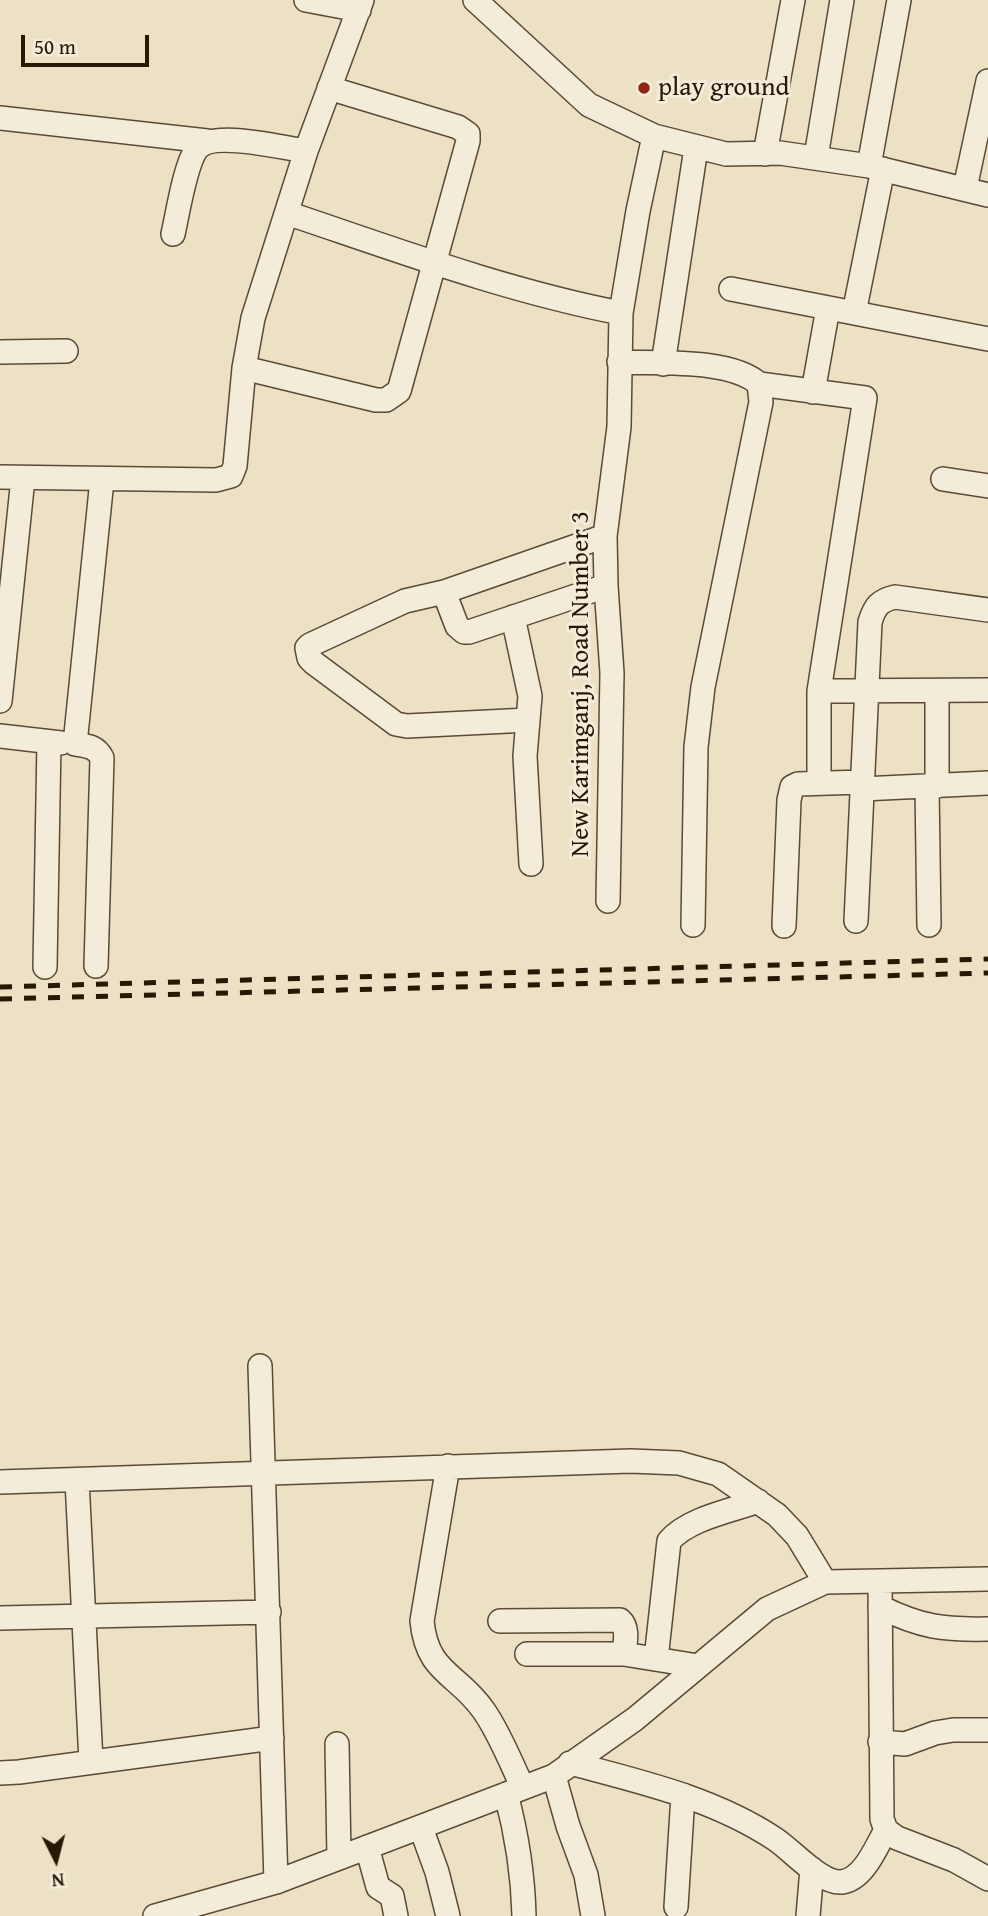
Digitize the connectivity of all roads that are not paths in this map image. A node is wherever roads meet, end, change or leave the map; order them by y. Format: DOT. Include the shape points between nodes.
graph roads {
  1 [pos="306,0"];
  2 [pos="475,0"];
  3 [pos="793,0"];
  4 [pos="842,0"];
  5 [pos="899,0"];
  6 [pos="361,5"];
  7 [pos="988,81"];
  8 [pos="329,88"];
  9 [pos="0,118"];
  10 [pos="654,136"];
  11 [pos="206,141"];
  12 [pos="696,148"];
  13 [pos="306,151"];
  14 [pos="765,154"];
  15 [pos="816,158"];
  16 [pos="876,167"];
  17 [pos="965,188"];
  18 [pos="988,195"];
  19 [pos="287,213"];
  20 [pos="173,234"];
  21 [pos="434,262"];
  22 [pos="732,289"];
  23 [pos="828,308"];
  24 [pos="621,313"];
  25 [pos="855,313"];
  26 [pos="988,339"];
  27 [pos="66,351"];
  28 [pos="0,352"];
  29 [pos="619,362"];
  30 [pos="663,364"];
  31 [pos="244,368"];
  32 [pos="759,384"];
  33 [pos="813,392"];
  34 [pos="11,477"];
  35 [pos="943,479"];
  36 [pos="102,480"];
  37 [pos="988,486"];
  38 [pos="605,536"];
  39 [pos="606,586"];
  40 [pos="444,592"];
  41 [pos="988,610"];
  42 [pos="513,617"];
  43 [pos="988,690"];
  44 [pos="819,691"];
  45 [pos="866,691"];
  46 [pos="937,691"];
  47 [pos="0,701"];
  48 [pos="528,720"];
  49 [pos="0,736"];
  50 [pos="49,741"];
  51 [pos="75,744"];
  52 [pos="819,783"];
  53 [pos="988,783"];
  54 [pos="862,786"];
  55 [pos="932,786"];
  56 [pos="531,863"];
  57 [pos="608,901"];
  58 [pos="856,921"];
  59 [pos="693,925"];
  60 [pos="929,925"];
  61 [pos="784,926"];
  62 [pos="96,966"];
  63 [pos="45,967"];
  64 [pos="260,1366"];
  65 [pos="448,1466"];
  66 [pos="263,1472"];
  67 [pos="77,1480"];
  68 [pos="0,1482"];
  69 [pos="758,1501"];
  70 [pos="988,1579"];
  71 [pos="825,1582"];
  72 [pos="880,1582"];
  73 [pos="880,1607"];
  74 [pos="269,1612"];
  75 [pos="84,1616"];
  76 [pos="0,1619"];
  77 [pos="500,1621"];
  78 [pos="988,1629"];
  79 [pos="527,1654"];
  80 [pos="624,1654"];
  81 [pos="656,1659"];
  82 [pos="698,1667"];
  83 [pos="988,1730"];
  84 [pos="272,1738"];
  85 [pos="880,1742"];
  86 [pos="337,1744"];
  87 [pos="91,1762"];
  88 [pos="562,1769"];
  89 [pos="0,1773"];
  90 [pos="515,1791"];
  91 [pos="683,1795"];
  92 [pos="421,1828"];
  93 [pos="887,1830"];
  94 [pos="367,1847"];
  95 [pos="340,1858"];
  96 [pos="812,1869"];
  97 [pos="988,1879"];
  98 [pos="276,1882"];
  99 [pos="676,1907"];
  100 [pos="208,1909"];
  101 [pos="155,1916"];
  102 [pos="396,1916"];
  103 [pos="448,1916"];
  104 [pos="524,1916"];
  105 [pos="593,1916"];
  106 [pos="808,1916"];
  1 -- 6 [label="street"];
  2 -- 10 [label="street" via="589,105"];
  3 -- 14 [label="street"];
  4 -- 15 [label="street"];
  5 -- 16 [label="street"];
  6 -- 8 [label="street"];
  7 -- 17 [label="street"];
  8 -- 13 [label="street"];
  8 -- 21 [label="street" via="458,127 468,134"];
  9 -- 11 [label="street"];
  10 -- 12 [label="street"];
  10 -- 24 [label="street, New Karimganj, Road Number 3"];
  11 -- 13 [label="street" via="222,139"];
  11 -- 20 [label="street" via="191,159"];
  12 -- 14 [label="street"];
  12 -- 30 [label="street"];
  13 -- 19 [label="street"];
  14 -- 15 [label="street"];
  15 -- 16 [label="street"];
  16 -- 17 [label="street"];
  16 -- 25 [label="street"];
  17 -- 18 [label="street"];
  19 -- 21 [label="street"];
  19 -- 31 [label="street" via="266,271"];
  21 -- 24 [label="street" via="574,304"];
  21 -- 31 [label="street" via="394,397 376,400"];
  22 -- 23 [label="street"];
  23 -- 25 [label="street"];
  23 -- 33 [label="street"];
  24 -- 29 [label="street, New Karimganj, Road Number 3"];
  25 -- 26 [label="street"];
  27 -- 28 [label="street"];
  29 -- 30 [label="street"];
  29 -- 38 [label="street, New Karimganj, Road Number 3" via="619,427"];
  30 -- 32 [label="street" via="722,369 749,375"];
  31 -- 36 [label="street" via="231,476 216,480"];
  32 -- 33 [label="street"];
  32 -- 59 [label="street" via="761,402 703,687 696,747"];
  33 -- 44 [label="street" via="865,398"];
  34 -- 36 [label="street"];
  34 -- 47 [label="street"];
  35 -- 37 [label="street"];
  36 -- 51 [label="street"];
  38 -- 39 [label="street, New Karimganj, Road Number 3"];
  38 -- 40 [label="street"];
  39 -- 42 [label="street"];
  39 -- 57 [label="street, New Karimganj, Road Number 3" via="612,673"];
  40 -- 42 [label="street" via="457,626 464,632"];
  40 -- 48 [label="street" via="405,601 358,621 310,645 309,658 396,724"];
  41 -- 45 [label="street" via="895,597 882,600 870,622"];
  42 -- 48 [label="street" via="530,696"];
  43 -- 46 [label="street"];
  44 -- 45 [label="street"];
  44 -- 52 [label="street"];
  45 -- 46 [label="street"];
  45 -- 54 [label="street"];
  46 -- 55 [label="street"];
  48 -- 56 [label="street" via="525,756"];
  49 -- 50 [label="street"];
  50 -- 51 [label="street"];
  50 -- 63 [label="street"];
  51 -- 62 [label="street" via="92,747 102,758"];
  52 -- 54 [label="street"];
  52 -- 61 [label="street" via="798,784 789,791"];
  53 -- 55 [label="street"];
  54 -- 55 [label="street"];
  54 -- 58 [label="street"];
  55 -- 60 [label="street"];
  64 -- 66 [label="street"];
  65 -- 66 [label="street"];
  65 -- 69 [label="street" via="679,1463 718,1474"];
  65 -- 90 [label="street" via="422,1621 424,1640 430,1656 484,1711"];
  66 -- 67 [label="street"];
  66 -- 74 [label="street"];
  67 -- 68 [label="street"];
  67 -- 75 [label="street"];
  69 -- 71 [label="street" via="797,1536"];
  69 -- 81 [label="street" via="701,1521 669,1541"];
  70 -- 72 [label="street"];
  71 -- 72 [label="street"];
  71 -- 82 [label="street" via="767,1609"];
  72 -- 73 [label="street"];
  73 -- 78 [label="street" via="926,1626"];
  73 -- 85 [label="street"];
  74 -- 75 [label="street"];
  74 -- 84 [label="street"];
  75 -- 76 [label="street"];
  75 -- 87 [label="street"];
  77 -- 80 [label="street" via="620,1620 625,1629"];
  79 -- 80 [label="street"];
  80 -- 81 [label="street"];
  81 -- 82 [label="street"];
  82 -- 88 [label="street" via="635,1719"];
  83 -- 85 [label="street" via="935,1732 905,1744"];
  84 -- 87 [label="street"];
  84 -- 98 [label="street"];
  85 -- 93 [label="street" via="880,1802"];
  86 -- 95 [label="street"];
  87 -- 89 [label="street"];
  88 -- 90 [label="street"];
  88 -- 91 [label="street"];
  88 -- 105 [label="street" via="568,1826 586,1875"];
  90 -- 92 [label="street"];
  90 -- 104 [label="street"];
  91 -- 96 [label="street" via="735,1816 777,1840"];
  91 -- 99 [label="street"];
  92 -- 94 [label="street"];
  92 -- 103 [label="street"];
  93 -- 96 [label="street" via="853,1878 836,1882"];
  93 -- 97 [label="street"];
  94 -- 95 [label="street"];
  94 -- 102 [label="street" via="374,1880 392,1896"];
  95 -- 98 [label="street"];
  96 -- 106 [label="street"];
  98 -- 100 [label="street"];
  100 -- 101 [label="street"];
}
